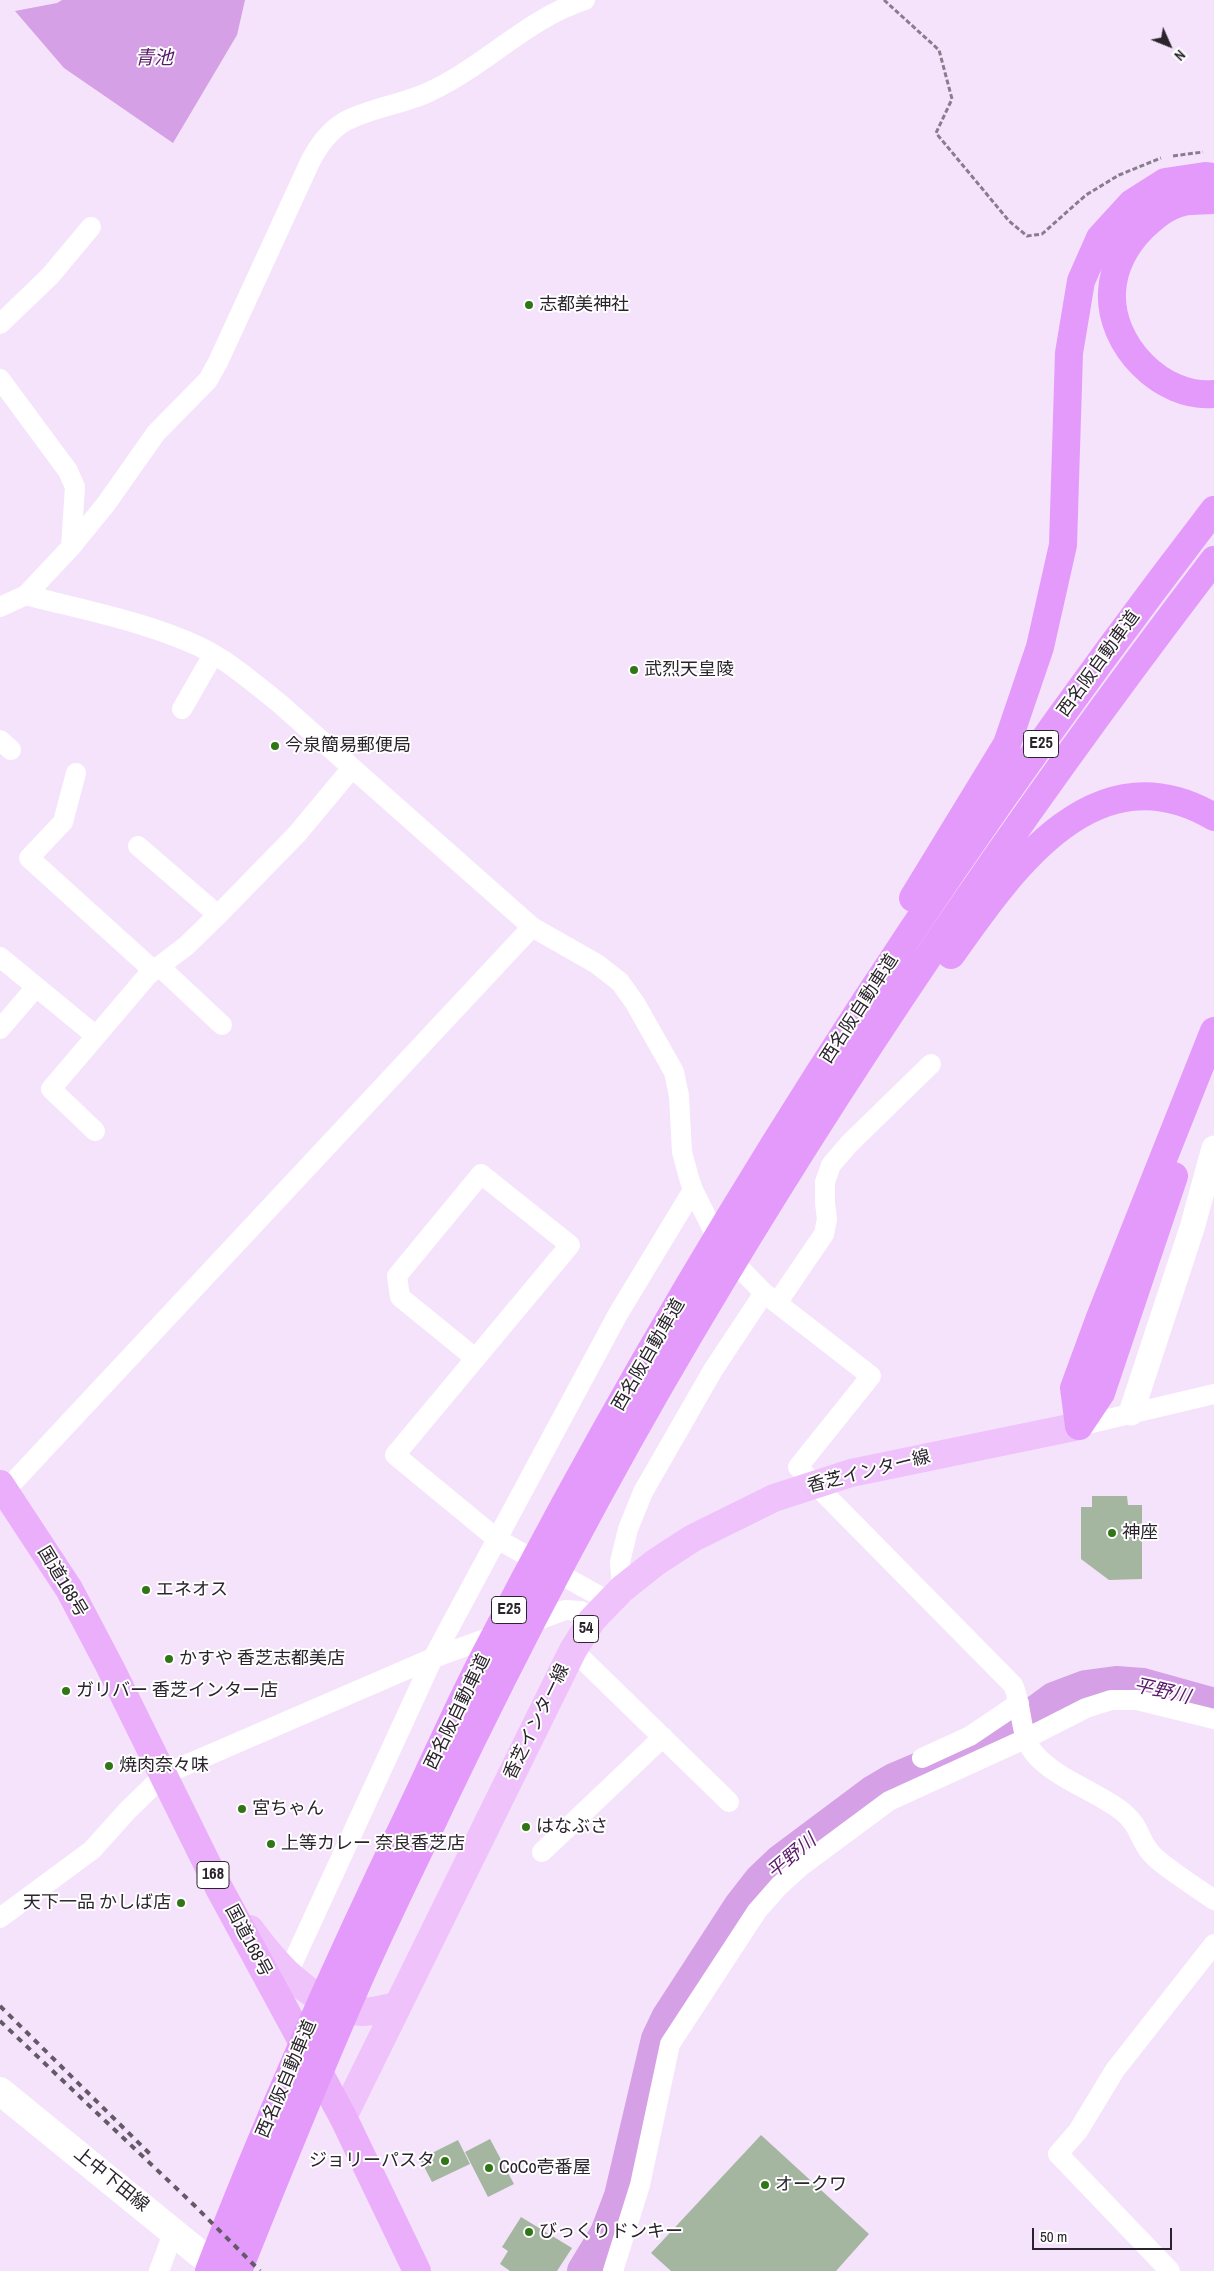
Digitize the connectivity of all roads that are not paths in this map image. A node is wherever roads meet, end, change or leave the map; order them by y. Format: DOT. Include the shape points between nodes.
graph roads {
  1 [pos="580,1"];
  2 [pos="1214,177"];
  3 [pos="1214,200"];
  4 [pos="91,226"];
  5 [pos="0,324"];
  6 [pos="0,379"];
  7 [pos="1214,394"];
  8 [pos="1214,510"];
  9 [pos="71,547"];
  10 [pos="1214,560"];
  11 [pos="26,595"];
  12 [pos="0,607"];
  13 [pos="213,655"];
  14 [pos="182,709"];
  15 [pos="352,768"];
  16 [pos="76,773"];
  17 [pos="1214,817"];
  18 [pos="138,846"];
  19 [pos="218,915"];
  20 [pos="532,927"];
  21 [pos="0,957"];
  22 [pos="156,968"];
  23 [pos="871,980"];
  24 [pos="36,987"];
  25 [pos="907,1002"];
  26 [pos="222,1025"];
  27 [pos="0,1029"];
  28 [pos="1214,1031"];
  29 [pos="96,1036"];
  30 [pos="931,1064"];
  31 [pos="1214,1070"];
  32 [pos="95,1131"];
  33 [pos="1214,1148"];
  34 [pos="693,1190"];
  35 [pos="771,1298"];
  36 [pos="475,1358"];
  37 [pos="1214,1394"];
  38 [pos="1131,1413"];
  39 [pos="1079,1426"];
  40 [pos="815,1484"];
  41 [pos="3,1488"];
  42 [pos="497,1539"];
  43 [pos="608,1604"];
  44 [pos="573,1650"];
  45 [pos="433,1658"];
  46 [pos="1214,1719"];
  47 [pos="1023,1721"];
  48 [pos="663,1737"];
  49 [pos="922,1758"];
  50 [pos="164,1774"];
  51 [pos="729,1802"];
  52 [pos="542,1852"];
  53 [pos="219,1888"];
  54 [pos="1214,1900"];
  55 [pos="0,1918"];
  56 [pos="1214,1944"];
  57 [pos="288,1974"];
  58 [pos="396,2006"];
  59 [pos="0,2091"];
  60 [pos="343,2117"];
  61 [pos="174,2231"];
  62 [pos="159,2271"];
  63 [pos="209,2271"];
  64 [pos="221,2271"];
  65 [pos="238,2271"];
  66 [pos="417,2271"];
  67 [pos="613,2271"];
  68 [pos="1170,2271"];
  1 -- 9 [label="street" via="547,17 430,92 346,121 332,130 321,142 208,380 156,433"];
  2 -- 23 [label="highway" via="1165,182 1132,203 1100,238 1081,281 1069,353 1063,545 1040,646 1007,744"];
  3 -- 7 [label="highway" via="1184,202 1160,211 1137,234 1118,263 1112,293 1115,320 1129,349 1151,374 1184,392"];
  4 -- 5 [label="street" via="50,276"];
  6 -- 9 [label="street" via="68,471 75,487"];
  8 -- 23 [label="highway, 西名阪自動車道 / E25" via="1140,605"];
  9 -- 11 [label="street"];
  10 -- 25 [label="highway, 西名阪自動車道 / E25" via="1022,818"];
  11 -- 12 [label="street"];
  11 -- 13 [label="street" via="157,630"];
  13 -- 14 [label="street"];
  13 -- 15 [label="street" via="240,672"];
  15 -- 19 [label="street" via="322,807"];
  15 -- 20 [label="street"];
  16 -- 22 [label="street" via="63,822 29,858"];
  17 -- 25 [label="highway" via="1166,798 1136,797 1103,803 1073,818 1052,833 1013,874"];
  18 -- 19 [label="street"];
  19 -- 22 [label="street" via="186,946"];
  20 -- 34 [label="street" via="598,964 620,982 635,1003 674,1072 679,1096 682,1152"];
  20 -- 41 [label="street"];
  21 -- 24 [label="street"];
  22 -- 26 [label="street"];
  22 -- 29 [label="street"];
  23 -- 63 [label="highway, 西名阪自動車道 / E25" via="845,1015 846,1030 727,1221 602,1437 484,1658 310,2024"];
  24 -- 27 [label="street"];
  24 -- 29 [label="street"];
  25 -- 65 [label="highway, 西名阪自動車道 / E25" via="781,1214 755,1227 624,1449 474,1736 356,1985"];
  28 -- 39 [label="highway" via="1074,1388"];
  29 -- 32 [label="street" via="50,1089"];
  30 -- 35 [label="street" via="831,1165 825,1182 827,1218 824,1234"];
  31 -- 39 [label="highway" via="1193,1120 1101,1393"];
  33 -- 38 [label="street" via="1192,1228"];
  34 -- 35 [label="street" via="724,1252"];
  34 -- 42 [label="street" via="618,1314"];
  35 -- 40 [label="street" via="871,1376 798,1467"];
  35 -- 43 [label="street" via="713,1370 643,1492 628,1529"];
  36 -- 36 [label="street" via="570,1245 481,1174 397,1276 400,1297"];
  36 -- 42 [label="street" via="395,1455"];
  37 -- 38 [label="street"];
  38 -- 39 [label="street"];
  39 -- 40 [label="main road, 香芝インター線 / 54" via="851,1473"];
  40 -- 43 [label="main road, 香芝インター線 / 54" via="774,1498 693,1538 656,1562"];
  40 -- 47 [label="street" via="1013,1685"];
  41 -- 50 [label="highway, 国道168号 / 168" via="68,1589"];
  42 -- 43 [label="street"];
  42 -- 45 [label="street"];
  43 -- 44 [label="main road, 香芝インター線 / 54"];
  43 -- 45 [label="street" via="581,1611 566,1610"];
  44 -- 48 [label="street"];
  44 -- 58 [label="main road, 香芝インター線 / 54"];
  45 -- 50 [label="street"];
  45 -- 57 [label="street"];
  46 -- 47 [label="street" via="1137,1700 1111,1700"];
  47 -- 49 [label="street" via="970,1736"];
  47 -- 54 [label="street" via="1034,1754 1051,1768 1121,1810 1136,1824 1150,1853"];
  47 -- 67 [label="street" via="889,1801 800,1866 757,1911 670,2044 640,2185"];
  48 -- 51 [label="street"];
  48 -- 52 [label="street"];
  50 -- 53 [label="highway, 国道168号 / 168"];
  50 -- 55 [label="street" via="92,1850"];
  53 -- 57 [label="main road"];
  53 -- 60 [label="highway, 国道168号 / 168"];
  56 -- 68 [label="street" via="1115,2070 1078,2131 1058,2154"];
  57 -- 58 [label="main road" via="302,1987 332,2005 360,2012"];
  58 -- 60 [label="main road, 香芝インター線 / 54"];
  59 -- 61 [label="main road, 上中下田線"];
  60 -- 66 [label="highway, 国道168号 / 168"];
  61 -- 62 [label="street"];
  61 -- 64 [label="main road, 上中下田線"];
}
